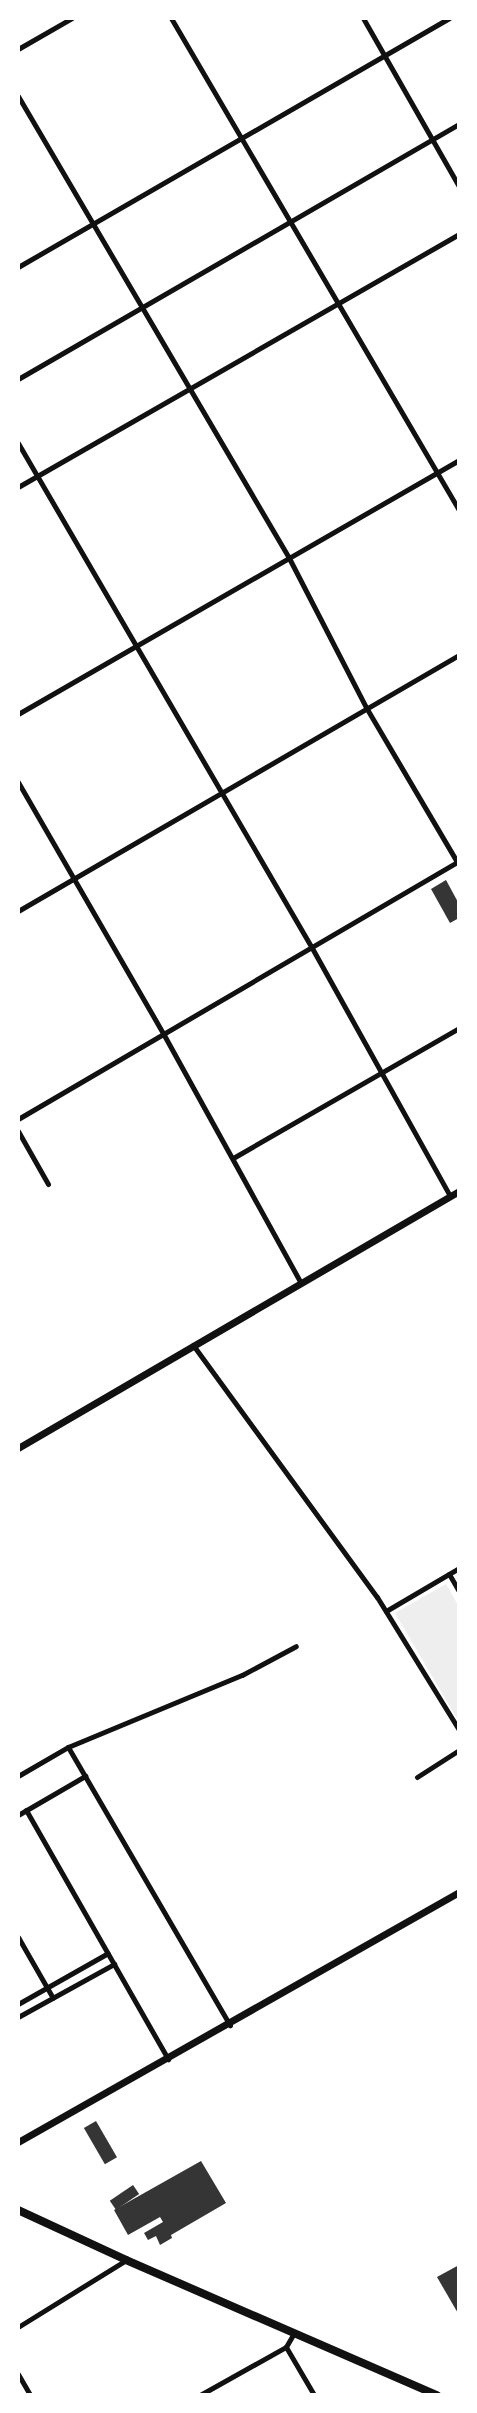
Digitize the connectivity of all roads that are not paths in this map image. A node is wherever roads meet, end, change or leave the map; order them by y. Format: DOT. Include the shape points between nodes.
graph roads {
  1 [pos="72,18"];
  2 [pos="171,18"];
  3 [pos="363,18"];
  4 [pos="449,18"];
  5 [pos="18,50"];
  6 [pos="385,56"];
  7 [pos="18,96"];
  8 [pos="459,124"];
  9 [pos="240,139"];
  10 [pos="432,139"];
  11 [pos="459,186"];
  12 [pos="290,220"];
  13 [pos="93,224"];
  14 [pos="459,234"];
  15 [pos="18,267"];
  16 [pos="338,303"];
  17 [pos="141,308"];
  18 [pos="18,379"];
  19 [pos="189,389"];
  20 [pos="18,443"];
  21 [pos="459,460"];
  22 [pos="437,472"];
  23 [pos="37,476"];
  24 [pos="18,487"];
  25 [pos="459,510"];
  26 [pos="289,558"];
  27 [pos="136,646"];
  28 [pos="459,656"];
  29 [pos="367,709"];
  30 [pos="18,714"];
  31 [pos="18,782"];
  32 [pos="222,793"];
  33 [pos="458,862"];
  34 [pos="74,878"];
  35 [pos="18,910"];
  36 [pos="312,948"];
  37 [pos="459,1028"];
  38 [pos="164,1035"];
  39 [pos="381,1073"];
  40 [pos="18,1119"];
  41 [pos="18,1131"];
  42 [pos="233,1158"];
  43 [pos="48,1184"];
  44 [pos="459,1191"];
  45 [pos="450,1196"];
  46 [pos="300,1281"];
  47 [pos="193,1345"];
  48 [pos="18,1448"];
  49 [pos="459,1568"];
  50 [pos="449,1574"];
  51 [pos="459,1591"];
  52 [pos="386,1611"];
  53 [pos="296,1646"];
  54 [pos="459,1730"];
  55 [pos="68,1747"];
  56 [pos="459,1749"];
  57 [pos="18,1776"];
  58 [pos="85,1776"];
  59 [pos="417,1777"];
  60 [pos="26,1810"];
  61 [pos="18,1815"];
  62 [pos="459,1893"];
  63 [pos="18,1938"];
  64 [pos="108,1953"];
  65 [pos="114,1964"];
  66 [pos="47,1987"];
  67 [pos="53,1998"];
  68 [pos="18,2004"];
  69 [pos="18,2017"];
  70 [pos="230,2025"];
  71 [pos="168,2059"];
  72 [pos="18,2142"];
  73 [pos="18,2210"];
  74 [pos="126,2260"];
  75 [pos="18,2327"];
  76 [pos="294,2333"];
  77 [pos="286,2347"];
  78 [pos="18,2374"];
  79 [pos="30,2395"];
  80 [pos="200,2395"];
  81 [pos="315,2395"];
  82 [pos="437,2395"];
  1 -- 5 [label="street"];
  2 -- 9 [label="street"];
  3 -- 6 [label="street"];
  4 -- 6 [label="street"];
  6 -- 9 [label="street"];
  6 -- 10 [label="street"];
  7 -- 13 [label="street"];
  8 -- 10 [label="street"];
  9 -- 12 [label="street"];
  9 -- 13 [label="street"];
  10 -- 11 [label="street"];
  10 -- 12 [label="street"];
  12 -- 16 [label="street"];
  12 -- 17 [label="street"];
  13 -- 15 [label="street"];
  13 -- 17 [label="street"];
  14 -- 16 [label="street"];
  16 -- 19 [label="street"];
  16 -- 22 [label="street"];
  17 -- 18 [label="street"];
  17 -- 19 [label="street"];
  19 -- 23 [label="street"];
  19 -- 26 [label="street"];
  20 -- 23 [label="street"];
  21 -- 22 [label="street"];
  22 -- 25 [label="street"];
  22 -- 26 [label="street"];
  23 -- 24 [label="street"];
  23 -- 27 [label="street"];
  26 -- 27 [label="street"];
  26 -- 29 [label="street"];
  27 -- 30 [label="street"];
  27 -- 32 [label="street"];
  28 -- 29 [label="street"];
  29 -- 32 [label="street"];
  29 -- 33 [label="street"];
  31 -- 34 [label="street"];
  32 -- 34 [label="street"];
  32 -- 36 [label="street"];
  33 -- 36 [label="street"];
  34 -- 35 [label="street"];
  34 -- 38 [label="street"];
  36 -- 38 [label="street"];
  36 -- 39 [label="street"];
  37 -- 39 [label="street"];
  38 -- 40 [label="street"];
  38 -- 42 [label="street"];
  39 -- 42 [label="street"];
  39 -- 45 [label="street"];
  41 -- 43 [label="street"];
  42 -- 46 [label="street"];
  44 -- 45 [label="street"];
  45 -- 46 [label="street"];
  46 -- 47 [label="street"];
  47 -- 48 [label="street"];
  47 -- 52 [label="street"];
  49 -- 50 [label="street"];
  50 -- 51 [label="street"];
  50 -- 52 [label="street"];
  52 -- 54 [label="street"];
  53 -- 55 [label="street" via="242,1675"];
  55 -- 57 [label="street"];
  55 -- 58 [label="street"];
  56 -- 59 [label="street"];
  58 -- 60 [label="street"];
  58 -- 70 [label="street"];
  60 -- 61 [label="street"];
  60 -- 64 [label="street"];
  62 -- 70 [label="street"];
  63 -- 66 [label="street"];
  64 -- 65 [label="street"];
  64 -- 66 [label="street"];
  65 -- 67 [label="street"];
  65 -- 71 [label="street"];
  66 -- 67 [label="street"];
  66 -- 68 [label="street"];
  67 -- 69 [label="street"];
  70 -- 71 [label="street"];
  71 -- 72 [label="street"];
  73 -- 74 [label="main road"];
  74 -- 75 [label="street"];
  74 -- 76 [label="main road"];
  76 -- 77 [label="street"];
  76 -- 82 [label="main road"];
  77 -- 80 [label="street"];
  77 -- 81 [label="street"];
  78 -- 79 [label="street"];
}
